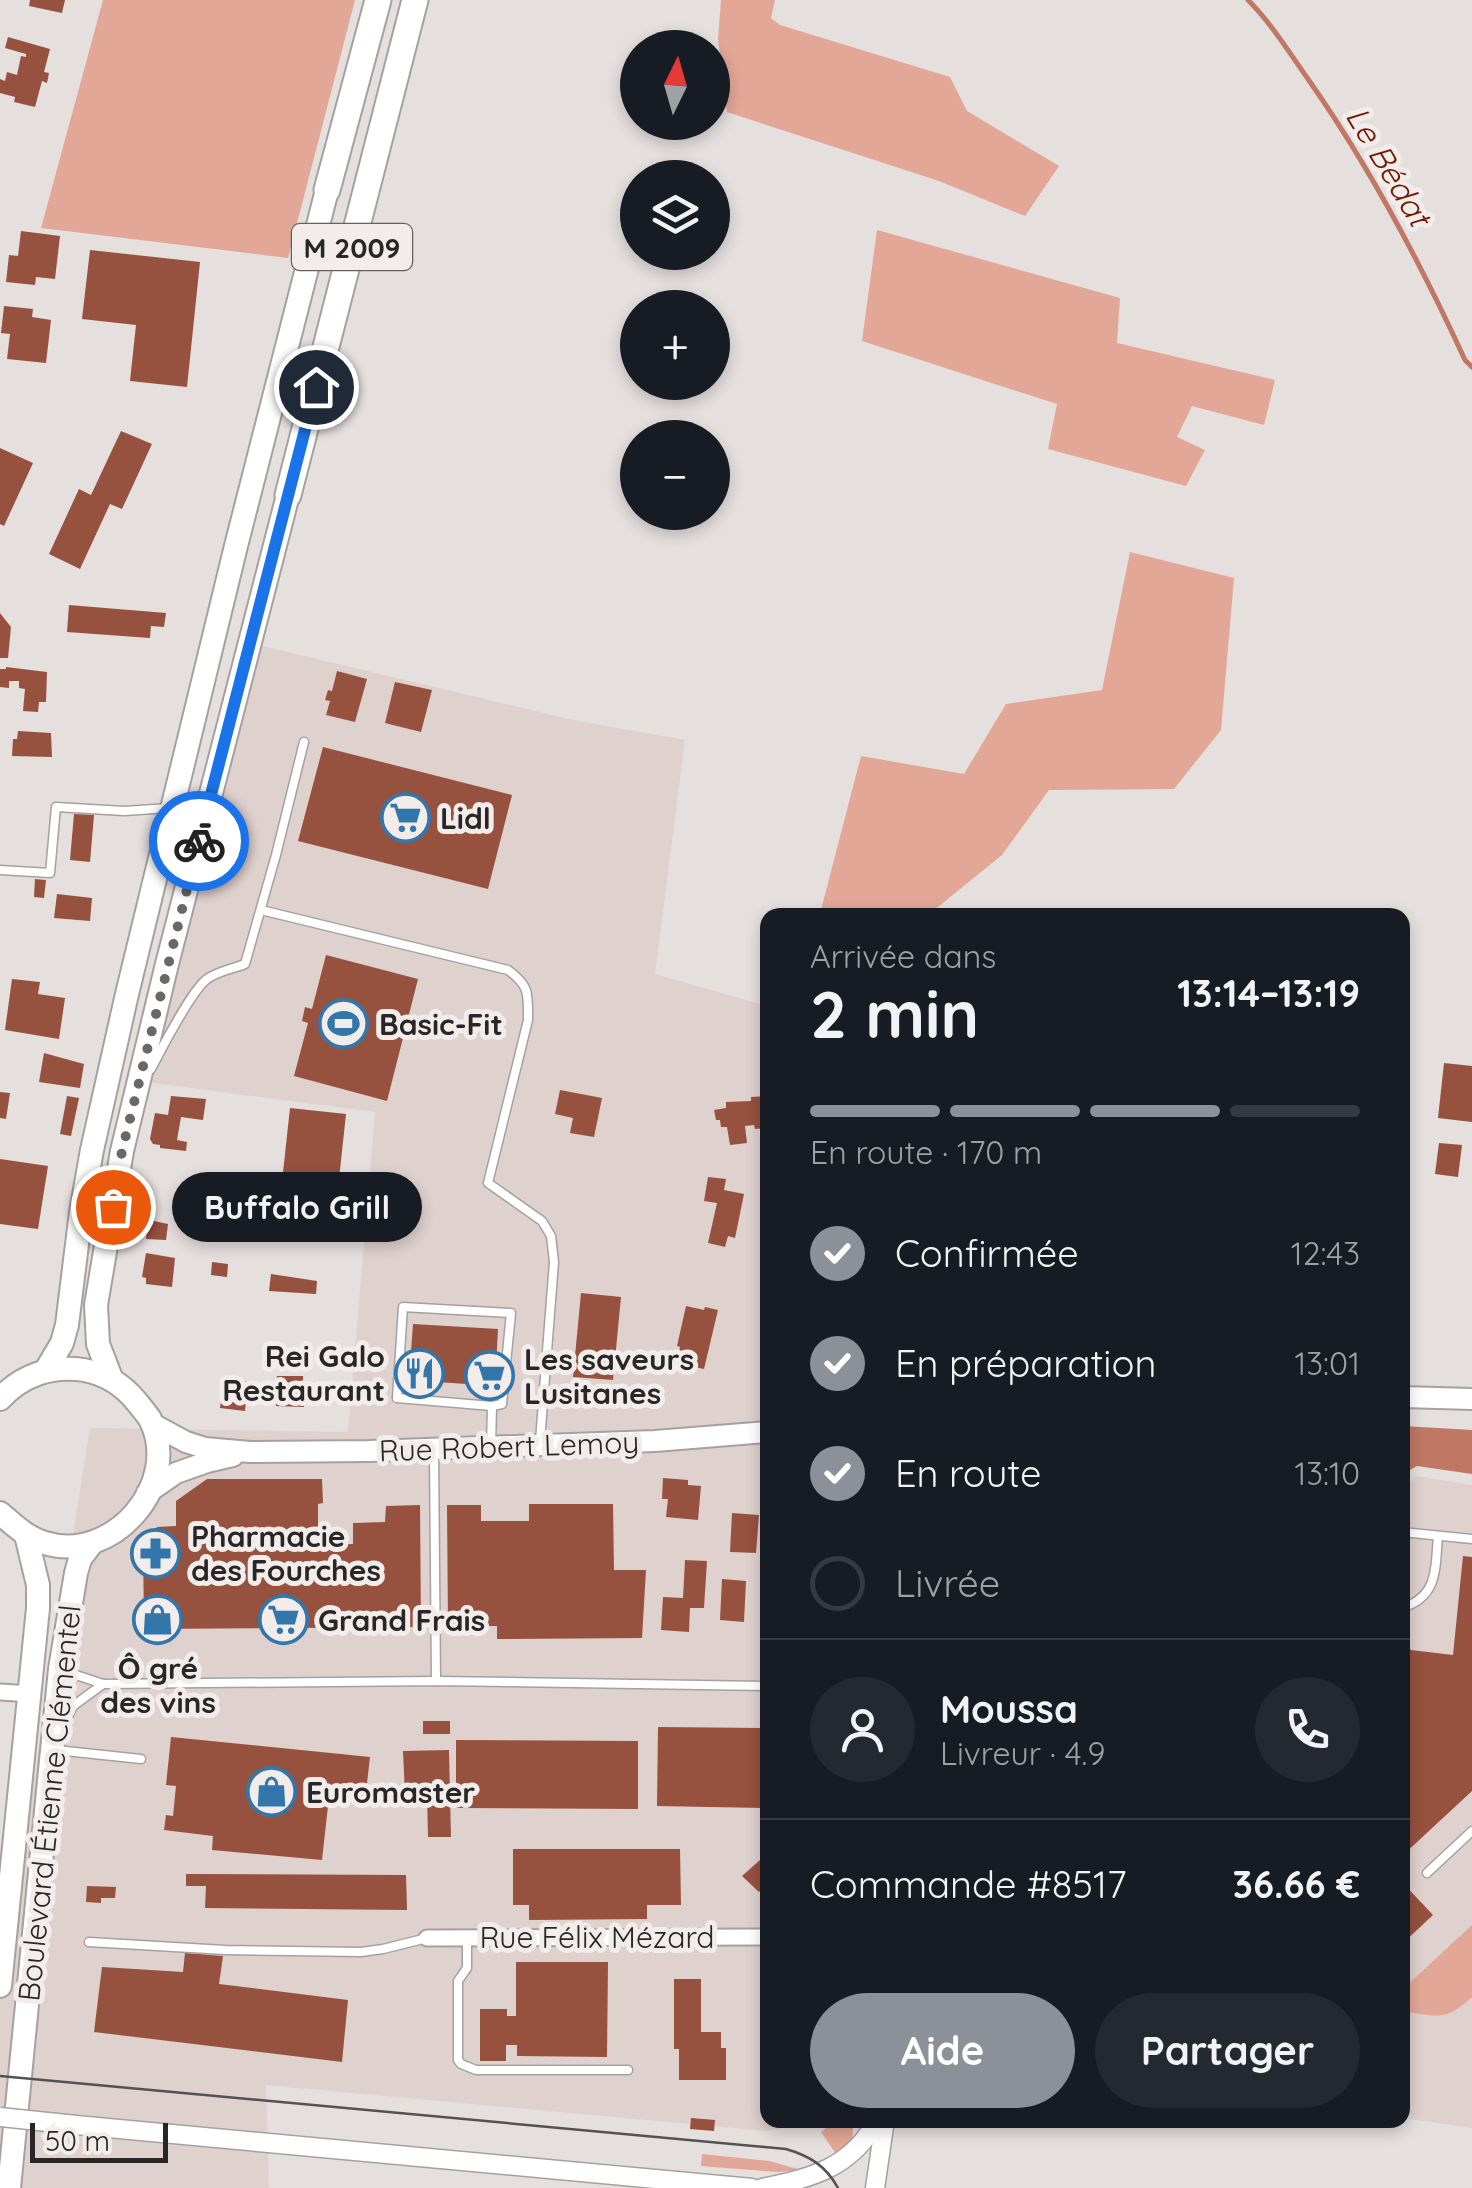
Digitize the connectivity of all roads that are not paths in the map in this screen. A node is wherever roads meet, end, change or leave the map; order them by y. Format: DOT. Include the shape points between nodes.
graph roads {
  1 [pos="378,0"];
  2 [pos="415,0"];
  3 [pos="327,190"];
  4 [pos="288,495"];
  5 [pos="304,742"];
  6 [pos="172,808"];
  7 [pos="0,870"];
  8 [pos="261,910"];
  9 [pos="134,1104"];
  10 [pos="46,1370"];
  11 [pos="111,1378"];
  12 [pos="1410,1397"];
  13 [pos="0,1399"];
  14 [pos="1472,1399"];
  15 [pos="492,1406"];
  16 [pos="151,1424"];
  17 [pos="760,1433"];
  18 [pos="540,1445"];
  19 [pos="491,1447"];
  20 [pos="434,1448"];
  21 [pos="250,1452"];
  22 [pos="147,1493"];
  23 [pos="0,1514"];
  24 [pos="1410,1533"];
  25 [pos="26,1535"];
  26 [pos="1438,1536"];
  27 [pos="1472,1539"];
  28 [pos="92,1543"];
  29 [pos="1410,1605"];
  30 [pos="60,1669"];
  31 [pos="436,1681"];
  32 [pos="102,1684"];
  33 [pos="760,1686"];
  34 [pos="0,1692"];
  35 [pos="31,1694"];
  36 [pos="54,1750"];
  37 [pos="141,1759"];
  38 [pos="1472,1830"];
  39 [pos="1428,1873"];
  40 [pos="466,1937"];
  41 [pos="427,1938"];
  42 [pos="760,1938"];
  43 [pos="89,1942"];
  44 [pos="0,1986"];
  45 [pos="628,2070"];
  46 [pos="0,2117"];
  47 [pos="875,2128"];
  48 [pos="880,2128"];
  49 [pos="9,2188"];
  50 [pos="752,2188"];
  51 [pos="762,2188"];
  52 [pos="876,2188"];
  1 -- 3 [label="highway, M 2009"];
  2 -- 4 [label="highway, M 2009"];
  3 -- 6 [label="main road, M 2009"];
  4 -- 9 [label="main road, M 2009"];
  5 -- 8 [label="lane"];
  6 -- 7 [label="lane" via="56,807 50,874"];
  6 -- 10 [label="main road, M 2009" via="92,1150 68,1325"];
  8 -- 9 [label="lane" via="245,964 202,982"];
  8 -- 18 [label="lane" via="508,970 523,981 528,1020 488,1183 542,1221 551,1236"];
  9 -- 11 [label="main road, M 2009" via="96,1305 98,1344"];
  10 -- 11 [label="main road" via="87,1370"];
  10 -- 13 [label="main road"];
  11 -- 16 [label="main road"];
  12 -- 14 [label="main road"];
  15 -- 15 [label="lane" via="502,1404 511,1313 403,1307 397,1398"];
  15 -- 19 [label="lane"];
  16 -- 21 [label="main road, Rue Robert Lemoy" via="205,1448"];
  16 -- 22 [label="main road" via="157,1455"];
  17 -- 18 [label="main road, Rue Robert Lemoy"];
  18 -- 19 [label="main road, Rue Robert Lemoy"];
  19 -- 20 [label="main road, Rue Robert Lemoy"];
  20 -- 21 [label="main road, Rue Robert Lemoy"];
  20 -- 31 [label="lane"];
  21 -- 22 [label="main road, Rue Robert Lemoy" via="176,1473"];
  22 -- 28 [label="main road" via="126,1524"];
  23 -- 25 [label="main road"];
  24 -- 26 [label="lane"];
  25 -- 28 [label="main road" via="61,1546"];
  25 -- 35 [label="main road, Boulevard Étienne Clémentel" via="38,1586"];
  26 -- 27 [label="lane"];
  26 -- 29 [label="lane" via="1433,1582"];
  28 -- 30 [label="main road, Boulevard Étienne Clémentel" via="76,1573"];
  30 -- 32 [label="lane"];
  30 -- 36 [label="main road, Boulevard Étienne Clémentel"];
  31 -- 32 [label="lane"];
  31 -- 33 [label="lane"];
  32 -- 36 [label="lane" via="73,1706"];
  34 -- 35 [label="street"];
  35 -- 44 [label="main road, Boulevard Étienne Clémentel"];
  36 -- 37 [label="lane"];
  36 -- 49 [label="main road, Boulevard Étienne Clémentel"];
  38 -- 39 [label="lane"];
  40 -- 41 [label="street, Rue Félix Mézard"];
  40 -- 42 [label="street, Rue Félix Mézard"];
  40 -- 45 [label="lane" via="467,1968 458,1985 461,2064 476,2070"];
  41 -- 43 [label="lane" via="361,1952"];
  46 -- 50 [label="street, bridge"];
  47 -- 51 [label="street" via="826,2170"];
  48 -- 52 [label="street"];
}
